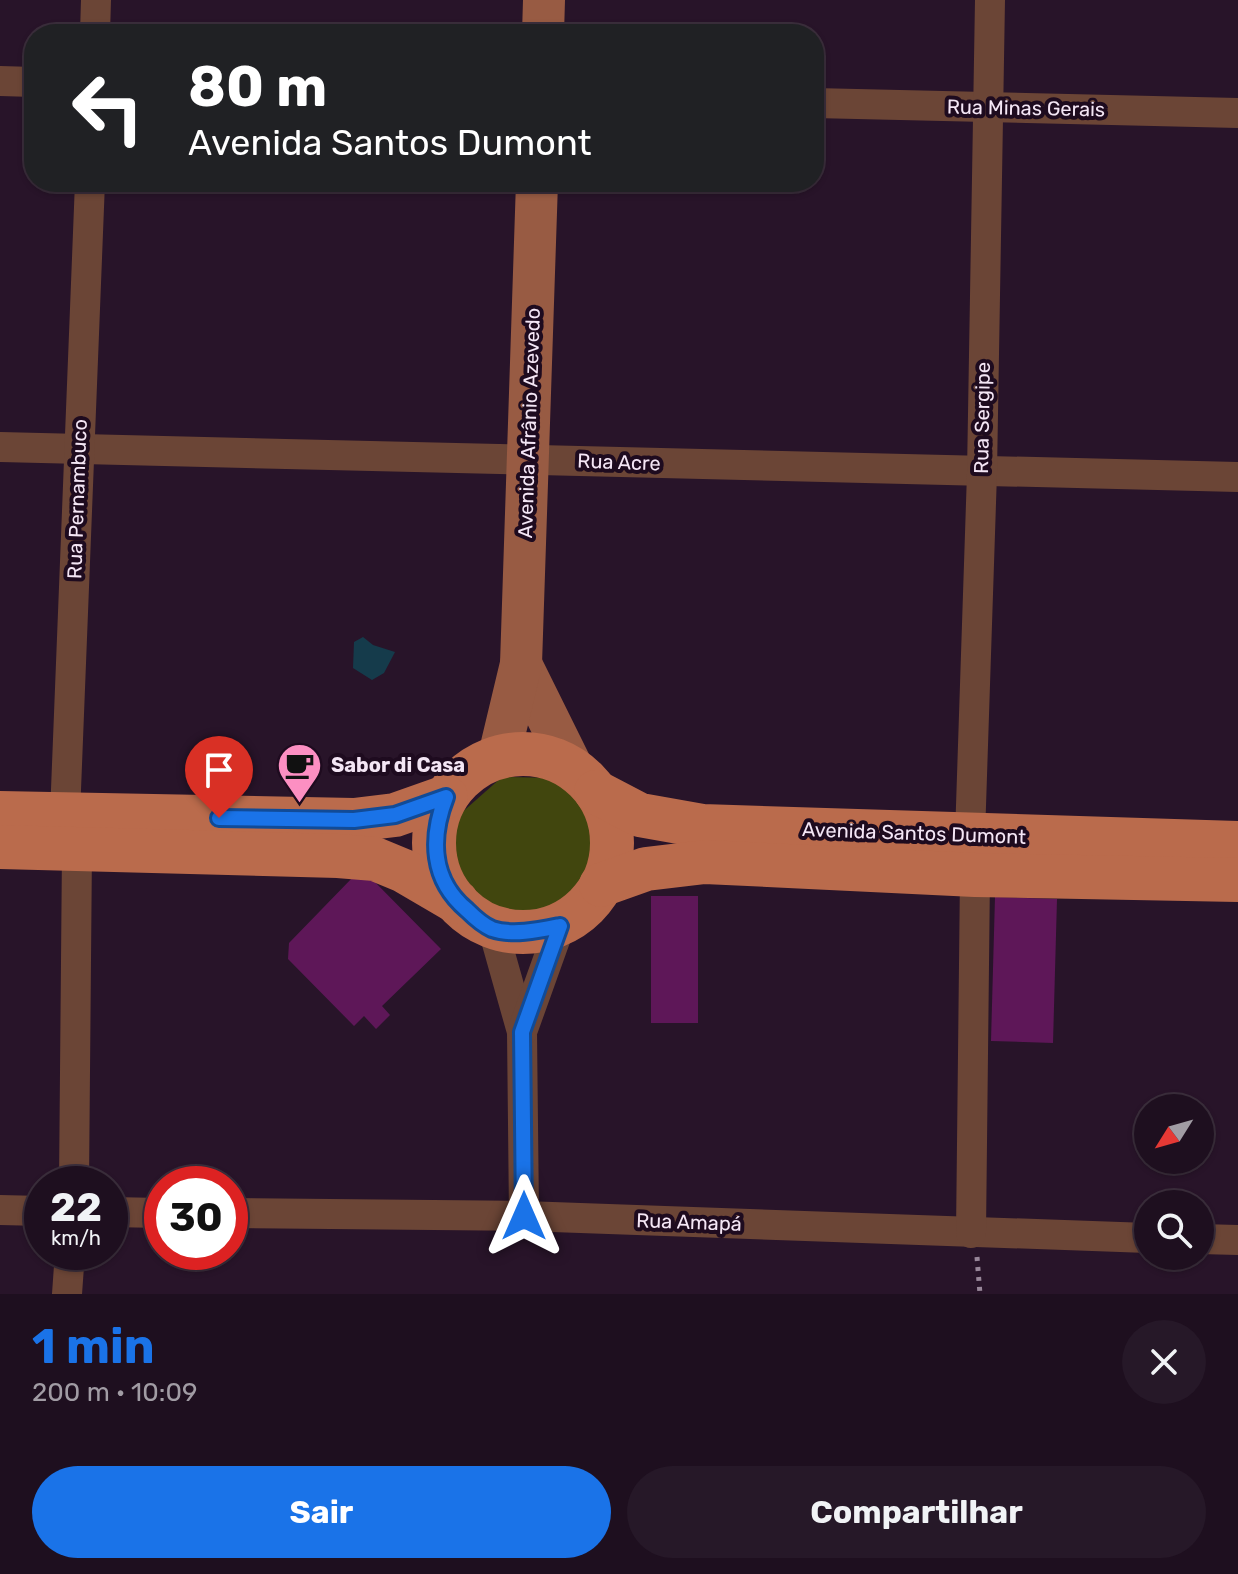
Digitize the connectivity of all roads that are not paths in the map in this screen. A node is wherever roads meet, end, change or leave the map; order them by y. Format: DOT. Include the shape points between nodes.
graph roads {
  1 [pos="96,0"];
  2 [pos="544,0"];
  3 [pos="990,0"];
  4 [pos="95,24"];
  5 [pos="543,24"];
  6 [pos="0,81"];
  7 [pos="24,82"];
  8 [pos="824,103"];
  9 [pos="987,107"];
  10 [pos="1238,113"];
  11 [pos="90,192"];
  12 [pos="537,192"];
  13 [pos="0,447"];
  14 [pos="79,449"];
  15 [pos="528,459"];
  16 [pos="982,473"];
  17 [pos="1238,477"];
  18 [pos="521,664"];
  19 [pos="499,756"];
  20 [pos="584,778"];
  21 [pos="446,797"];
  22 [pos="0,813"];
  23 [pos="71,832"];
  24 [pos="1238,843"];
  25 [pos="0,847"];
  26 [pos="972,856"];
  27 [pos="1238,880"];
  28 [pos="601,885"];
  29 [pos="457,902"];
  30 [pos="560,926"];
  31 [pos="493,929"];
  32 [pos="522,1032"];
  33 [pos="74,1166"];
  34 [pos="0,1210"];
  35 [pos="24,1211"];
  36 [pos="248,1213"];
  37 [pos="524,1216"];
  38 [pos="971,1233"];
  39 [pos="1134,1238"];
  40 [pos="1214,1239"];
  41 [pos="1238,1240"];
  42 [pos="69,1270"];
  43 [pos="67,1294"];
  1 -- 4 [label="street"];
  2 -- 5 [label="street"];
  3 -- 9 [label="street, Rua Sergipe"];
  6 -- 7 [label="street"];
  8 -- 9 [label="street, Rua Minas Gerais"];
  9 -- 10 [label="street, Rua Minas Gerais"];
  9 -- 16 [label="street, Rua Sergipe"];
  11 -- 14 [label="street, Rua Pernambuco"];
  12 -- 15 [label="street, Avenida Afrânio Azevedo"];
  13 -- 14 [label="street, Rua Acre"];
  14 -- 15 [label="street, Rua Acre"];
  14 -- 23 [label="street, Rua Pernambuco"];
  15 -- 16 [label="street, Rua Acre"];
  15 -- 18 [label="street, Avenida Afrânio Azevedo"];
  16 -- 17 [label="street, Rua Acre"];
  16 -- 26 [label="street, Rua Sergipe"];
  18 -- 19 [label="street, Avenida Afrânio Azevedo"];
  18 -- 20 [label="street, Avenida Afrânio Azevedo"];
  19 -- 20 [label="main road, Avenida Santos Dumont" via="530,754"];
  19 -- 21 [label="main road" via="461,778"];
  20 -- 26 [label="main road, Avenida Santos Dumont" via="640,815"];
  20 -- 28 [label="main road, Avenida Santos Dumont" via="607,814 611,838"];
  21 -- 23 [label="main road" via="395,815 354,820"];
  21 -- 29 [label="main road" via="436,823 434,851 441,878"];
  22 -- 23 [label="main road"];
  23 -- 25 [label="main road"];
  23 -- 29 [label="main road" via="375,859"];
  23 -- 33 [label="street, Rua Pernambuco"];
  24 -- 26 [label="main road, Avenida Santos Dumont"];
  26 -- 27 [label="main road, Avenida Santos Dumont"];
  26 -- 28 [label="main road, Avenida Santos Dumont" via="705,862 646,869"];
  26 -- 38 [label="street, Rua Sergipe"];
  28 -- 30 [label="main road, Avenida Santos Dumont"];
  29 -- 31 [label="main road"];
  30 -- 31 [label="main road"];
  30 -- 32 [label="street"];
  31 -- 32 [label="street"];
  32 -- 37 [label="street"];
  34 -- 35 [label="street"];
  36 -- 37 [label="street, Rua Amapá"];
  37 -- 38 [label="street, Rua Amapá"];
  38 -- 39 [label="street, Rua Amapá"];
  40 -- 41 [label="street"];
  42 -- 43 [label="street"];
}
